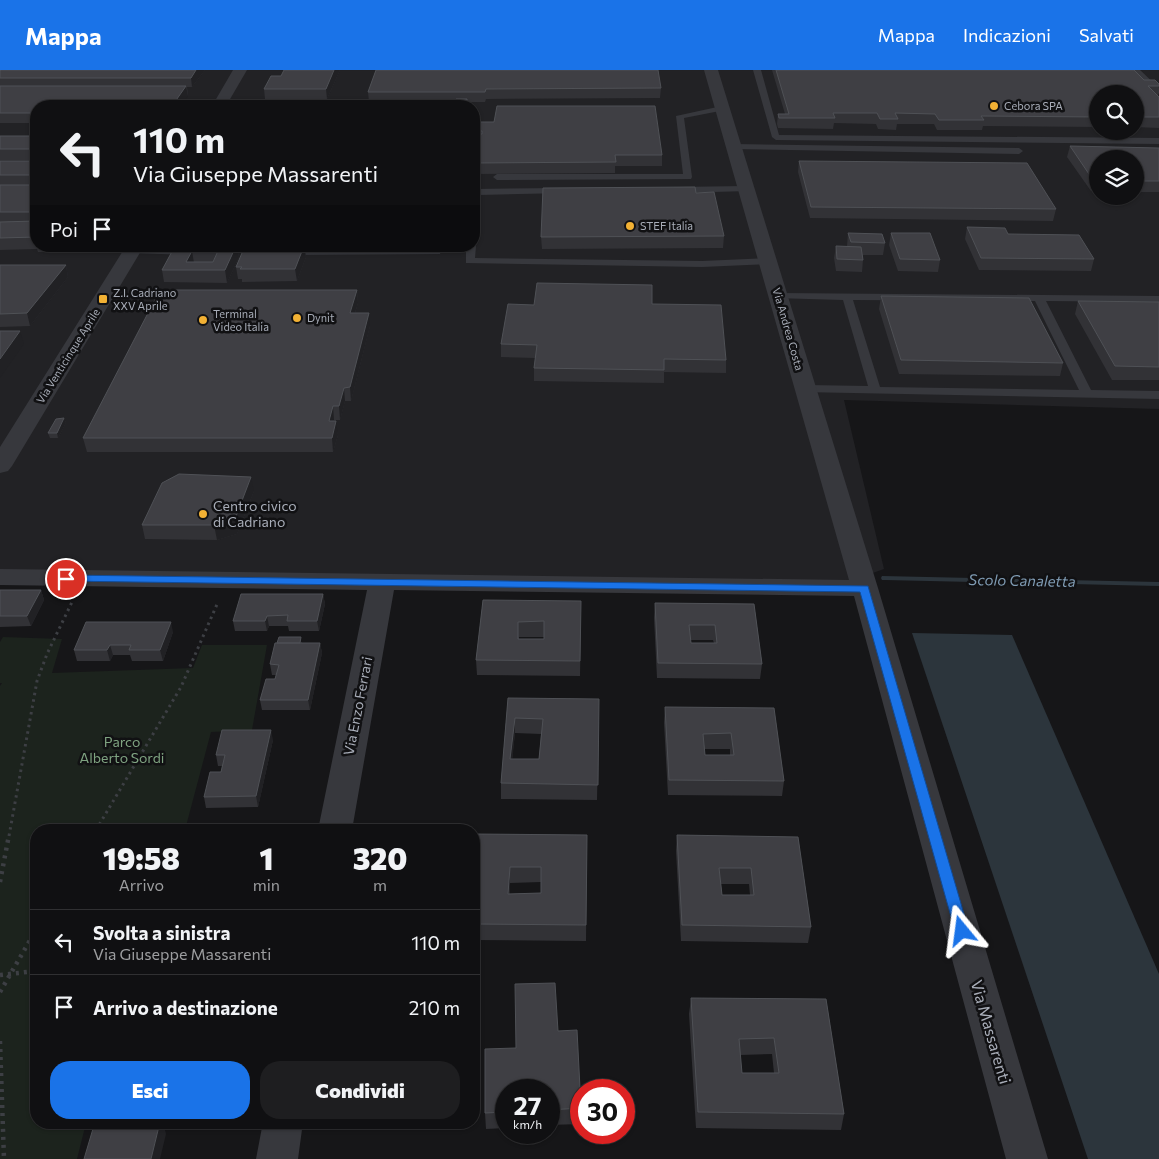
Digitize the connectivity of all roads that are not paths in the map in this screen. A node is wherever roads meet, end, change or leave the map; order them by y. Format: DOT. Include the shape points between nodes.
graph roads {
  1 [pos="240,70"];
  2 [pos="711,70"];
  3 [pos="757,70"];
  4 [pos="1136,70"];
  5 [pos="1159,92"];
  6 [pos="222,100"];
  7 [pos="722,108"];
  8 [pos="1159,141"];
  9 [pos="734,147"];
  10 [pos="1019,151"];
  11 [pos="497,177"];
  12 [pos="746,189"];
  13 [pos="669,190"];
  14 [pos="572,191"];
  15 [pos="480,192"];
  16 [pos="132,252"];
  17 [pos="279,252"];
  18 [pos="436,252"];
  19 [pos="471,252"];
  20 [pos="768,261"];
  21 [pos="778,296"];
  22 [pos="847,296"];
  23 [pos="1039,298"];
  24 [pos="1159,299"];
  25 [pos="806,389"];
  26 [pos="875,390"];
  27 [pos="1087,394"];
  28 [pos="1159,395"];
  29 [pos="0,466"];
  30 [pos="0,577"];
  31 [pos="382,583"];
  32 [pos="864,588"];
  33 [pos="336,824"];
  34 [pos="282,1129"];
  35 [pos="277,1159"];
  36 [pos="1027,1159"];
  1 -- 6 [label="street"];
  2 -- 7 [label="street, Via Andrea Costa"];
  3 -- 8 [label="lane" via="776,136"];
  4 -- 5 [label="lane"];
  7 -- 9 [label="street, Via Andrea Costa"];
  7 -- 11 [label="lane" via="680,116 688,177"];
  9 -- 10 [label="lane"];
  9 -- 12 [label="street, Via Andrea Costa"];
  12 -- 13 [label="lane"];
  12 -- 20 [label="street, Via Andrea Costa"];
  14 -- 15 [label="lane"];
  16 -- 29 [label="street, Via Venticinque Aprile"];
  17 -- 18 [label="lane"];
  19 -- 20 [label="lane" via="470,261 702,264"];
  20 -- 21 [label="street, Via Andrea Costa"];
  21 -- 22 [label="lane"];
  21 -- 25 [label="street, Via Andrea Costa"];
  22 -- 23 [label="lane"];
  22 -- 26 [label="lane"];
  23 -- 24 [label="lane"];
  23 -- 27 [label="lane"];
  25 -- 26 [label="lane"];
  25 -- 32 [label="street, Via Andrea Costa"];
  26 -- 27 [label="lane"];
  27 -- 28 [label="lane"];
  30 -- 31 [label="street"];
  31 -- 32 [label="street"];
  31 -- 33 [label="street, Via Enzo Ferrari"];
  32 -- 36 [label="street, Via Massarenti"];
  34 -- 35 [label="street"];
}
